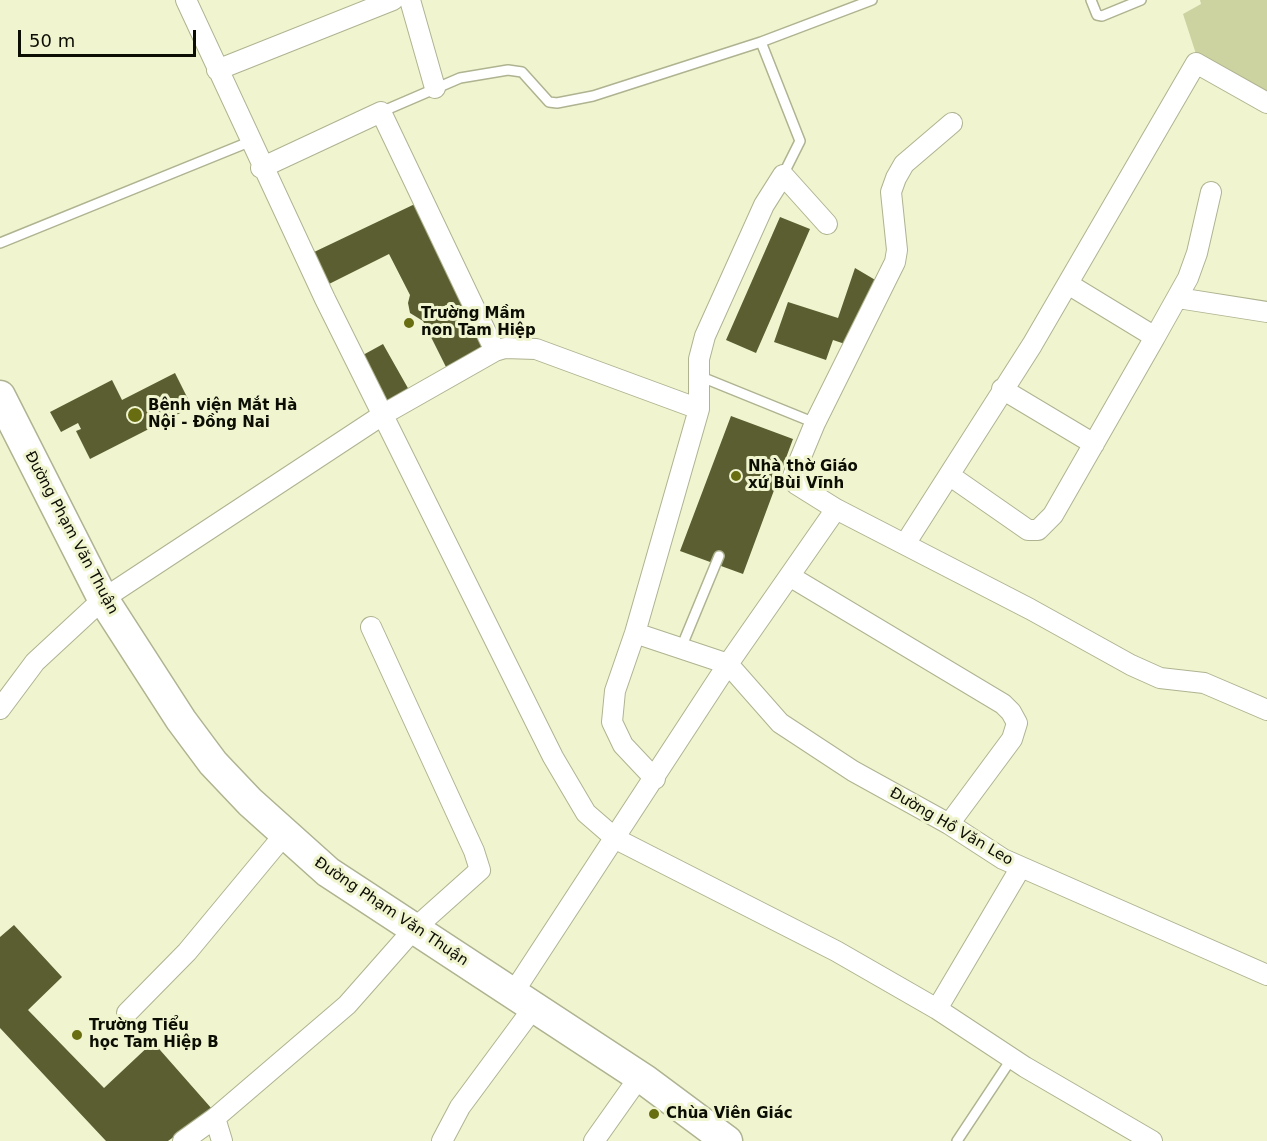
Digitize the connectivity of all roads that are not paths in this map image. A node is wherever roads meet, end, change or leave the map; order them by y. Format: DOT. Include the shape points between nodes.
graph roads {
  1 [pos="186,0"];
  2 [pos="393,0"];
  3 [pos="410,0"];
  4 [pos="872,0"];
  5 [pos="1091,0"];
  6 [pos="1141,0"];
  7 [pos="761,42"];
  8 [pos="217,70"];
  9 [pos="435,88"];
  10 [pos="1267,103"];
  11 [pos="381,112"];
  12 [pos="952,123"];
  13 [pos="249,142"];
  14 [pos="261,168"];
  15 [pos="783,175"];
  16 [pos="1211,192"];
  17 [pos="827,224"];
  18 [pos="0,243"];
  19 [pos="1068,284"];
  20 [pos="1178,298"];
  21 [pos="1267,312"];
  22 [pos="1155,337"];
  23 [pos="495,351"];
  24 [pos="699,376"];
  25 [pos="1002,389"];
  26 [pos="0,396"];
  27 [pos="699,409"];
  28 [pos="384,414"];
  29 [pos="815,423"];
  30 [pos="1094,444"];
  31 [pos="949,475"];
  32 [pos="836,509"];
  33 [pos="905,544"];
  34 [pos="718,556"];
  35 [pos="791,577"];
  36 [pos="103,599"];
  37 [pos="371,627"];
  38 [pos="634,633"];
  39 [pos="681,648"];
  40 [pos="728,664"];
  41 [pos="0,709"];
  42 [pos="1267,710"];
  43 [pos="655,779"];
  44 [pos="949,824"];
  45 [pos="284,835"];
  46 [pos="616,838"];
  47 [pos="1021,867"];
  48 [pos="414,929"];
  49 [pos="1267,975"];
  50 [pos="523,1000"];
  51 [pos="937,1009"];
  52 [pos="127,1012"];
  53 [pos="1012,1058"];
  54 [pos="639,1076"];
  55 [pos="215,1118"];
  56 [pos="183,1141"];
  57 [pos="222,1141"];
  58 [pos="442,1141"];
  59 [pos="594,1141"];
  60 [pos="727,1141"];
  61 [pos="957,1141"];
  62 [pos="1152,1141"];
  1 -- 8 [label="street"];
  2 -- 8 [label="street"];
  3 -- 9 [label="street"];
  4 -- 7 [label="lane"];
  5 -- 6 [label="lane" via="1097,15 1102,16"];
  7 -- 9 [label="lane" via="593,96 557,103 549,102 522,72 514,69 460,78"];
  7 -- 15 [label="lane" via="800,141"];
  8 -- 13 [label="street"];
  9 -- 11 [label="lane"];
  10 -- 19 [label="street" via="1196,63"];
  11 -- 14 [label="street"];
  11 -- 23 [label="street"];
  12 -- 29 [label="street" via="904,164 896,178 891,199 895,262"];
  13 -- 14 [label="street"];
  13 -- 18 [label="lane"];
  14 -- 28 [label="street"];
  15 -- 17 [label="street"];
  15 -- 24 [label="street" via="769,194 705,336"];
  16 -- 20 [label="street" via="1197,253"];
  19 -- 22 [label="street"];
  19 -- 25 [label="street"];
  20 -- 21 [label="street"];
  20 -- 22 [label="street"];
  22 -- 30 [label="street"];
  23 -- 27 [label="street" via="536,349"];
  23 -- 28 [label="street"];
  24 -- 27 [label="street"];
  24 -- 29 [label="lane"];
  25 -- 30 [label="street"];
  25 -- 31 [label="street"];
  26 -- 36 [label="main road, Đường Phạm Văn Thuận"];
  27 -- 38 [label="street"];
  28 -- 36 [label="street"];
  28 -- 46 [label="street" via="554,757 586,813"];
  29 -- 32 [label="street" via="792,480"];
  30 -- 31 [label="street" via="1053,515 1038,530 1020,525"];
  31 -- 33 [label="street"];
  32 -- 33 [label="street"];
  32 -- 35 [label="street"];
  33 -- 42 [label="street" via="1131,665 1160,678 1204,683"];
  34 -- 39 [label="lane"];
  35 -- 40 [label="street"];
  35 -- 44 [label="street" via="1011,712 1017,723 1012,739"];
  36 -- 41 [label="street" via="35,662"];
  36 -- 45 [label="main road, Đường Phạm Văn Thuận" via="180,720 213,763"];
  37 -- 48 [label="street" via="480,864 474,877"];
  38 -- 39 [label="street"];
  38 -- 43 [label="street" via="615,691 612,722 623,745"];
  39 -- 40 [label="street"];
  40 -- 43 [label="street"];
  40 -- 44 [label="street, Đường Hồ Văn Leo" via="780,723 853,771"];
  43 -- 46 [label="street"];
  44 -- 47 [label="street, Đường Hồ Văn Leo"];
  45 -- 48 [label="main road, Đường Phạm Văn Thuận" via="328,872"];
  45 -- 52 [label="street" via="187,952"];
  46 -- 50 [label="street"];
  46 -- 51 [label="street" via="836,951"];
  47 -- 49 [label="street, Đường Hồ Văn Leo"];
  47 -- 51 [label="street"];
  48 -- 50 [label="main road, Đường Phạm Văn Thuận"];
  48 -- 55 [label="street" via="347,1005"];
  50 -- 54 [label="main road, Đường Phạm Văn Thuận"];
  50 -- 58 [label="street"];
  51 -- 53 [label="street"];
  53 -- 61 [label="lane"];
  53 -- 62 [label="street"];
  54 -- 59 [label="street"];
  54 -- 60 [label="main road, Đường Phạm Văn Thuận"];
  55 -- 56 [label="street"];
  55 -- 57 [label="street"];
}
